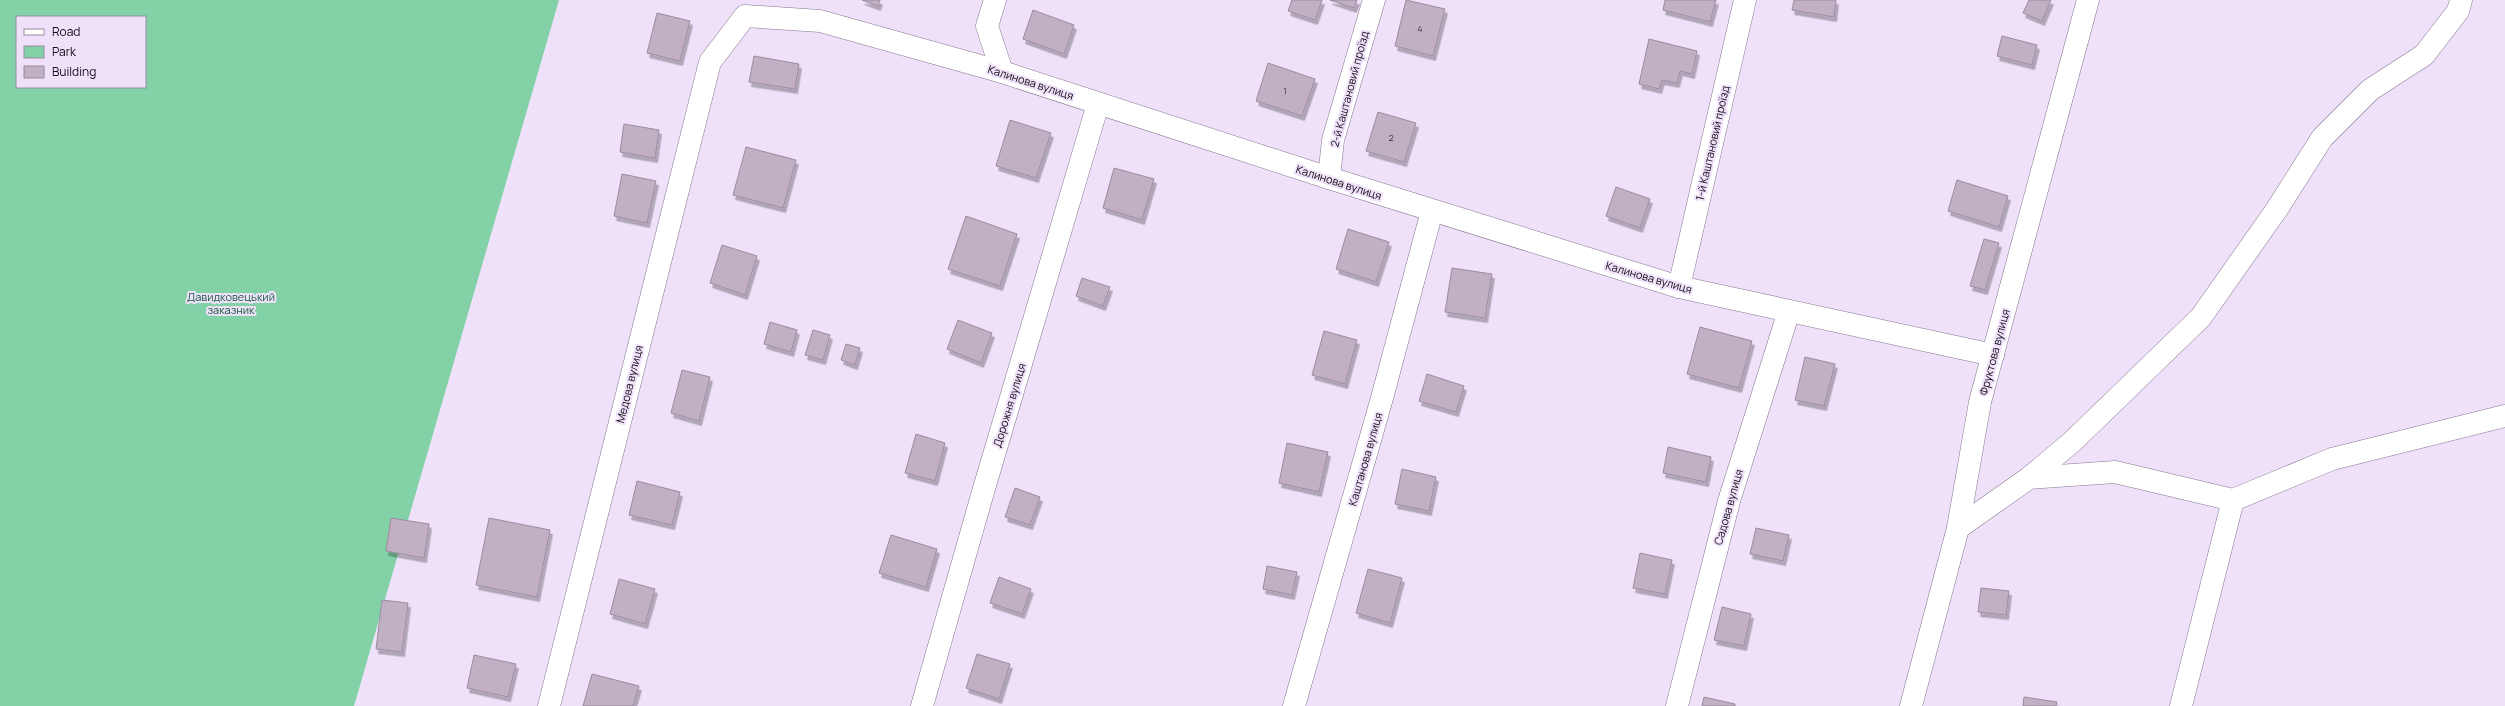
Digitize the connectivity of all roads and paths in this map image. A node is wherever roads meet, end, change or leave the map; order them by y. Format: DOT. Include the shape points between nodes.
graph roads {
  1 [pos="994,0"];
  2 [pos="1374,0"];
  3 [pos="1745,0"];
  4 [pos="2088,0"];
  5 [pos="2461,0"];
  6 [pos="710,62"];
  7 [pos="1002,72"];
  8 [pos="1098,104"];
  9 [pos="1329,178"];
  10 [pos="1432,211"];
  11 [pos="1679,287"];
  12 [pos="1789,311"];
  13 [pos="1993,355"];
  14 [pos="2505,416"];
  15 [pos="2029,478"];
  16 [pos="2233,500"];
  17 [pos="1958,528"];
  18 [pos="549,706"];
  19 [pos="922,706"];
  20 [pos="1294,706"];
  21 [pos="1677,706"];
  22 [pos="1911,706"];
  23 [pos="2181,706"];
  1 -- 7 [label="street" via="986,26"];
  2 -- 9 [label="street, 2-й Каштановий проїзд" via="1333,140"];
  3 -- 11 [label="street, 1-й Каштановий проїзд"];
  4 -- 13 [label="street, Фруктова вулиця"];
  5 -- 15 [label="street" via="2458,11 2424,55 2370,90 2322,138 2277,209 2201,317 2073,441"];
  6 -- 7 [label="street, Калинова вулиця" via="745,16 820,21"];
  6 -- 18 [label="street, Медова вулиця"];
  7 -- 8 [label="street, Калинова вулиця"];
  8 -- 9 [label="street, Калинова вулиця"];
  8 -- 19 [label="street, Дорожня вулиця" via="982,492"];
  9 -- 10 [label="street, Калинова вулиця"];
  10 -- 11 [label="street, Калинова вулиця"];
  10 -- 20 [label="street, Каштанова вулиця" via="1382,398"];
  11 -- 12 [label="street, Калинова вулиця"];
  12 -- 13 [label="street, Калинова вулиця"];
  12 -- 21 [label="street, Садова вулиця" via="1729,502"];
  13 -- 17 [label="street, Фруктова вулиця" via="1980,402"];
  14 -- 16 [label="street" via="2332,459"];
  15 -- 16 [label="street" via="2115,472"];
  15 -- 17 [label="street"];
  16 -- 23 [label="street"];
  17 -- 22 [label="street, Фруктова вулиця"];
}
